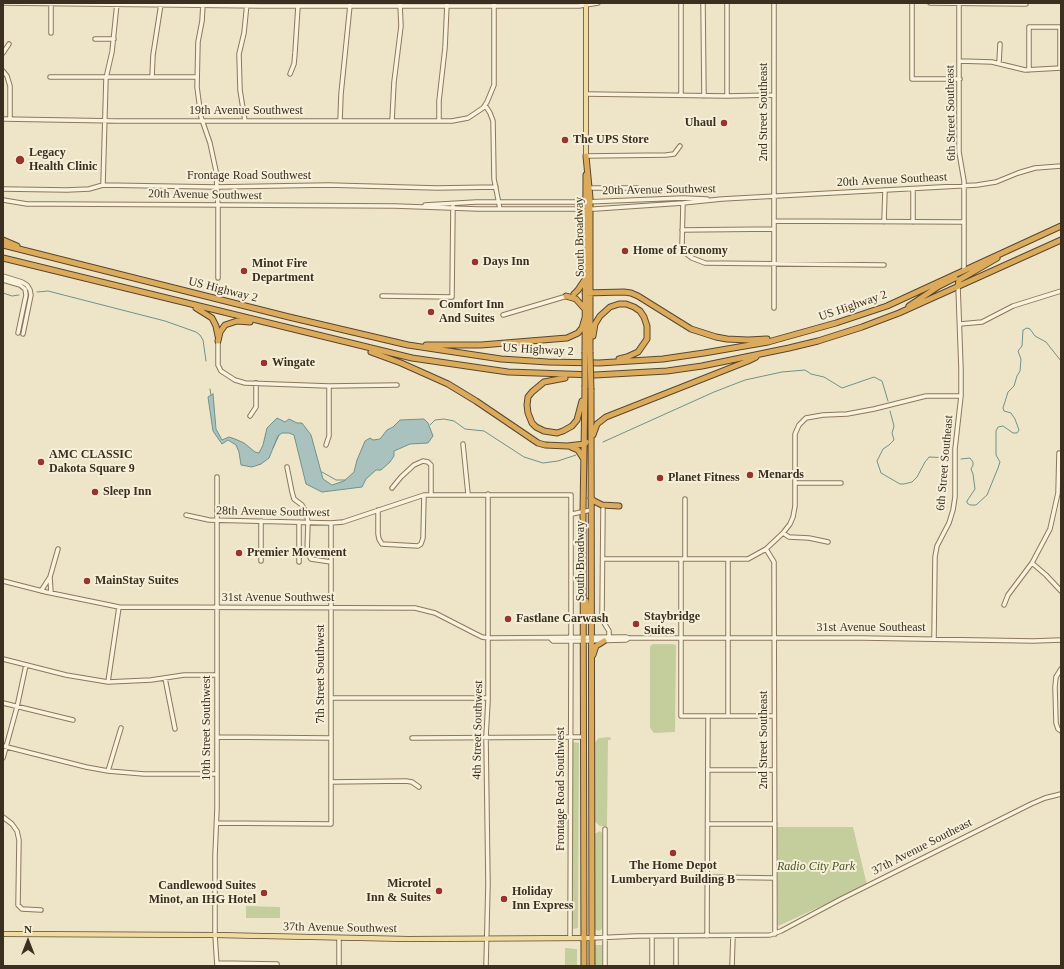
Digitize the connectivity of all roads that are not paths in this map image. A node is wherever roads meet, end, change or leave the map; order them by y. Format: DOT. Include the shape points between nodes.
graph roads {
  1 [pos="3,3"];
  2 [pos="117,3"];
  3 [pos="598,3"];
  4 [pos="681,3"];
  5 [pos="703,3"];
  6 [pos="727,3"];
  7 [pos="774,3"];
  8 [pos="912,3"];
  9 [pos="930,3"];
  10 [pos="51,4"];
  11 [pos="161,4"];
  12 [pos="203,4"];
  13 [pos="247,4"];
  14 [pos="400,4"];
  15 [pos="447,4"];
  16 [pos="494,4"];
  17 [pos="586,4"];
  18 [pos="959,4"];
  19 [pos="1026,4"];
  20 [pos="350,5"];
  21 [pos="298,6"];
  22 [pos="51,33"];
  23 [pos="95,39"];
  24 [pos="114,39"];
  25 [pos="9,44"];
  26 [pos="1000,44"];
  27 [pos="3,53"];
  28 [pos="960,61"];
  29 [pos="999,63"];
  30 [pos="1061,68"];
  31 [pos="1029,70"];
  32 [pos="3,71"];
  33 [pos="290,74"];
  34 [pos="197,76"];
  35 [pos="50,77"];
  36 [pos="106,77"];
  37 [pos="152,77"];
  38 [pos="960,79"];
  39 [pos="586,94"];
  40 [pos="681,95"];
  41 [pos="774,95"];
  42 [pos="704,96"];
  43 [pos="727,96"];
  44 [pos="485,105"];
  45 [pos="3,119"];
  46 [pos="10,119"];
  47 [pos="104,120"];
  48 [pos="202,121"];
  49 [pos="245,121"];
  50 [pos="340,121"];
  51 [pos="392,121"];
  52 [pos="439,121"];
  53 [pos="680,146"];
  54 [pos="586,156"];
  55 [pos="1061,166"];
  56 [pos="103,185"];
  57 [pos="964,186"];
  58 [pos="216,187"];
  59 [pos="496,187"];
  60 [pos="589,188"];
  61 [pos="637,188"];
  62 [pos="3,189"];
  63 [pos="913,189"];
  64 [pos="885,190"];
  65 [pos="775,196"];
  66 [pos="722,199"];
  67 [pos="3,200"];
  68 [pos="498,202"];
  69 [pos="588,202"];
  70 [pos="453,203"];
  71 [pos="683,203"];
  72 [pos="218,206"];
  73 [pos="408,206"];
  74 [pos="453,208"];
  75 [pos="500,209"];
  76 [pos="588,209"];
  77 [pos="774,221"];
  78 [pos="884,222"];
  79 [pos="913,222"];
  80 [pos="963,222"];
  81 [pos="1061,226"];
  82 [pos="774,229"];
  83 [pos="682,230"];
  84 [pos="3,240"];
  85 [pos="1061,240"];
  86 [pos="1020,244"];
  87 [pos="3,245"];
  88 [pos="48,257"];
  89 [pos="3,258"];
  90 [pos="774,264"];
  91 [pos="884,265"];
  92 [pos="964,270"];
  93 [pos="591,273"];
  94 [pos="3,276"];
  95 [pos="218,278"];
  96 [pos="585,278"];
  97 [pos="3,280"];
  98 [pos="958,286"];
  99 [pos="1061,291"];
  100 [pos="610,292"];
  101 [pos="588,293"];
  102 [pos="574,294"];
  103 [pos="382,296"];
  104 [pos="566,296"];
  105 [pos="186,303"];
  106 [pos="774,308"];
  107 [pos="585,311"];
  108 [pos="899,313"];
  109 [pos="503,315"];
  110 [pos="585,318"];
  111 [pos="960,324"];
  112 [pos="273,325"];
  113 [pos="796,335"];
  114 [pos="218,341"];
  115 [pos="397,342"];
  116 [pos="346,343"];
  117 [pos="589,350"];
  118 [pos="762,354"];
  119 [pos="599,363"];
  120 [pos="580,375"];
  121 [pos="256,383"];
  122 [pos="397,385"];
  123 [pos="329,386"];
  124 [pos="587,388"];
  125 [pos="960,396"];
  126 [pos="250,416"];
  127 [pos="591,431"];
  128 [pos="463,444"];
  129 [pos="585,444"];
  130 [pos="326,445"];
  131 [pos="567,446"];
  132 [pos="1060,453"];
  133 [pos="585,461"];
  134 [pos="287,467"];
  135 [pos="217,477"];
  136 [pos="795,483"];
  137 [pos="841,483"];
  138 [pos="392,488"];
  139 [pos="468,494"];
  140 [pos="488,494"];
  141 [pos="571,494"];
  142 [pos="424,495"];
  143 [pos="431,495"];
  144 [pos="591,495"];
  145 [pos="684,499"];
  146 [pos="619,506"];
  147 [pos="603,509"];
  148 [pos="378,510"];
  149 [pos="592,510"];
  150 [pos="583,511"];
  151 [pos="572,514"];
  152 [pos="186,515"];
  153 [pos="217,520"];
  154 [pos="261,521"];
  155 [pos="299,522"];
  156 [pos="308,522"];
  157 [pos="331,523"];
  158 [pos="783,533"];
  159 [pos="828,542"];
  160 [pos="58,549"];
  161 [pos="766,549"];
  162 [pos="603,558"];
  163 [pos="682,559"];
  164 [pos="728,559"];
  165 [pos="261,561"];
  166 [pos="299,562"];
  167 [pos="331,562"];
  168 [pos="1032,563"];
  169 [pos="50,578"];
  170 [pos="3,581"];
  171 [pos="41,591"];
  172 [pos="1061,591"];
  173 [pos="51,593"];
  174 [pos="1004,604"];
  175 [pos="119,607"];
  176 [pos="216,607"];
  177 [pos="331,608"];
  178 [pos="609,637"];
  179 [pos="488,638"];
  180 [pos="629,638"];
  181 [pos="680,638"];
  182 [pos="728,638"];
  183 [pos="774,638"];
  184 [pos="571,639"];
  185 [pos="587,639"];
  186 [pos="934,639"];
  187 [pos="1061,640"];
  188 [pos="604,641"];
  189 [pos="3,659"];
  190 [pos="26,665"];
  191 [pos="584,668"];
  192 [pos="1061,669"];
  193 [pos="591,670"];
  194 [pos="217,675"];
  195 [pos="165,678"];
  196 [pos="108,682"];
  197 [pos="331,698"];
  198 [pos="488,698"];
  199 [pos="591,700"];
  200 [pos="3,703"];
  201 [pos="17,707"];
  202 [pos="708,716"];
  203 [pos="728,716"];
  204 [pos="774,716"];
  205 [pos="73,720"];
  206 [pos="121,728"];
  207 [pos="175,729"];
  208 [pos="1061,731"];
  209 [pos="592,734"];
  210 [pos="217,737"];
  211 [pos="486,737"];
  212 [pos="584,737"];
  213 [pos="331,738"];
  214 [pos="412,738"];
  215 [pos="570,738"];
  216 [pos="5,747"];
  217 [pos="3,758"];
  218 [pos="708,770"];
  219 [pos="774,770"];
  220 [pos="108,771"];
  221 [pos="584,771"];
  222 [pos="217,774"];
  223 [pos="331,782"];
  224 [pos="419,787"];
  225 [pos="591,794"];
  226 [pos="1061,794"];
  227 [pos="3,817"];
  228 [pos="217,823"];
  229 [pos="708,824"];
  230 [pos="774,824"];
  231 [pos="592,828"];
  232 [pos="605,829"];
  233 [pos="708,877"];
  234 [pos="775,878"];
  235 [pos="41,910"];
  236 [pos="3,934"];
  237 [pos="775,934"];
  238 [pos="215,935"];
  239 [pos="652,936"];
  240 [pos="676,936"];
  241 [pos="707,936"];
  242 [pos="733,936"];
  243 [pos="606,937"];
  244 [pos="339,938"];
  245 [pos="570,938"];
  246 [pos="583,938"];
  247 [pos="592,938"];
  248 [pos="486,939"];
  249 [pos="217,964"];
  250 [pos="238,965"];
  251 [pos="277,966"];
  252 [pos="339,966"];
  253 [pos="486,966"];
  254 [pos="584,966"];
  255 [pos="592,966"];
  256 [pos="606,966"];
  257 [pos="652,966"];
  258 [pos="676,966"];
  259 [pos="732,966"];
  1 -- 10 [label="street"];
  2 -- 10 [label="street"];
  2 -- 11 [label="street"];
  2 -- 24 [label="street"];
  3 -- 17 [label="street"];
  4 -- 40 [label="street"];
  5 -- 42 [label="street"];
  6 -- 43 [label="street"];
  7 -- 41 [label="street, 2nd Street Southeast"];
  8 -- 38 [label="street" via="912,79"];
  9 -- 18 [label="street"];
  10 -- 22 [label="street"];
  11 -- 12 [label="street"];
  11 -- 37 [label="street"];
  12 -- 13 [label="street"];
  12 -- 34 [label="street"];
  13 -- 21 [label="street"];
  13 -- 49 [label="street" via="239,54 240,90"];
  14 -- 15 [label="street"];
  14 -- 20 [label="street"];
  14 -- 51 [label="street" via="401,26"];
  15 -- 16 [label="street"];
  15 -- 52 [label="street"];
  16 -- 17 [label="street"];
  16 -- 44 [label="street" via="494,85"];
  17 -- 39 [label="main road, South Broadway"];
  18 -- 19 [label="street"];
  18 -- 28 [label="street, 6th Street Southeast"];
  20 -- 21 [label="street"];
  20 -- 50 [label="street"];
  21 -- 33 [label="street" via="296,53"];
  23 -- 24 [label="street"];
  24 -- 36 [label="street"];
  25 -- 27 [label="street"];
  26 -- 29 [label="street"];
  28 -- 29 [label="street"];
  28 -- 38 [label="street, 6th Street Southeast"];
  29 -- 31 [label="street"];
  30 -- 31 [label="street"];
  30 -- 31 [label="street" via="1060,27 1029,27"];
  32 -- 46 [label="street" via="10,86"];
  34 -- 37 [label="street"];
  34 -- 48 [label="street"];
  35 -- 36 [label="street"];
  36 -- 37 [label="street"];
  36 -- 47 [label="street"];
  38 -- 57 [label="street, 6th Street Southeast" via="959,152"];
  39 -- 40 [label="street"];
  39 -- 54 [label="main road, South Broadway"];
  40 -- 42 [label="street"];
  41 -- 43 [label="street"];
  41 -- 65 [label="street, 2nd Street Southeast"];
  42 -- 43 [label="street"];
  44 -- 52 [label="street, 19th Avenue Southwest" via="468,118"];
  44 -- 59 [label="street" via="493,121"];
  45 -- 46 [label="street, 19th Avenue Southwest"];
  46 -- 47 [label="street, 19th Avenue Southwest"];
  47 -- 48 [label="street, 19th Avenue Southwest"];
  47 -- 56 [label="street"];
  48 -- 49 [label="street, 19th Avenue Southwest"];
  48 -- 58 [label="street" via="214,157"];
  49 -- 50 [label="street, 19th Avenue Southwest"];
  50 -- 51 [label="street, 19th Avenue Southwest"];
  51 -- 52 [label="street, 19th Avenue Southwest"];
  53 -- 54 [label="street" via="674,154 666,155"];
  54 -- 60 [label="highway, South Broadway"];
  54 -- 69 [label="highway, South Broadway"];
  55 -- 57 [label="street, 20th Avenue Southeast" via="1035,168 996,182"];
  56 -- 58 [label="street, Frontage Road Southwest"];
  56 -- 62 [label="street, Frontage Road Southwest" via="75,190"];
  57 -- 63 [label="street, 20th Avenue Southeast"];
  57 -- 80 [label="street, 6th Street Southeast"];
  58 -- 59 [label="street, Frontage Road Southwest"];
  58 -- 72 [label="street"];
  59 -- 68 [label="street"];
  60 -- 61 [label="street"];
  60 -- 69 [label="highway, South Broadway"];
  63 -- 64 [label="street, 20th Avenue Southeast"];
  63 -- 79 [label="street"];
  64 -- 65 [label="street, 20th Avenue Southeast"];
  64 -- 78 [label="street"];
  65 -- 66 [label="street, 20th Avenue Southeast"];
  65 -- 77 [label="street, 2nd Street Southeast"];
  66 -- 69 [label="street, 20th Avenue Southwest"];
  66 -- 71 [label="street, 20th Avenue Southwest"];
  67 -- 72 [label="street, 20th Avenue Southwest" via="27,204"];
  68 -- 69 [label="street, 20th Avenue Southwest"];
  68 -- 70 [label="street, 20th Avenue Southwest"];
  68 -- 75 [label="street"];
  69 -- 76 [label="highway, South Broadway"];
  70 -- 73 [label="street, 20th Avenue Southwest"];
  70 -- 74 [label="street"];
  71 -- 76 [label="street, 20th Avenue Southwest"];
  71 -- 83 [label="street"];
  72 -- 73 [label="street, 20th Avenue Southwest"];
  72 -- 95 [label="street"];
  73 -- 74 [label="street, 20th Avenue Southwest"];
  74 -- 75 [label="street, 20th Avenue Southwest"];
  74 -- 103 [label="street" via="452,297"];
  75 -- 76 [label="street, 20th Avenue Southwest"];
  76 -- 93 [label="highway, South Broadway"];
  76 -- 96 [label="highway, South Broadway"];
  77 -- 78 [label="street"];
  77 -- 82 [label="street, 2nd Street Southeast"];
  78 -- 79 [label="street"];
  79 -- 80 [label="street"];
  80 -- 92 [label="street, 6th Street Southeast"];
  81 -- 86 [label="highway, US Highway 2"];
  82 -- 83 [label="street"];
  82 -- 90 [label="street"];
  83 -- 90 [label="street" via="684,252 705,263"];
  84 -- 88 [label="highway"];
  85 -- 98 [label="highway, US Highway 2"];
  86 -- 92 [label="highway, US Highway 2"];
  86 -- 98 [label="highway" via="958,280"];
  87 -- 88 [label="highway, US Highway 2"];
  88 -- 115 [label="highway, US Highway 2"];
  89 -- 105 [label="highway, US Highway 2"];
  90 -- 91 [label="street"];
  90 -- 106 [label="street"];
  92 -- 108 [label="highway" via="961,275 939,286"];
  92 -- 113 [label="highway, US Highway 2" via="887,306"];
  93 -- 100 [label="highway" via="594,286"];
  93 -- 101 [label="highway, South Broadway"];
  94 -- 97 [label="street" via="22,282 30,290 31,295 20,333 26,296 24,289 20,285"];
  96 -- 101 [label="highway, South Broadway"];
  96 -- 102 [label="highway"];
  98 -- 108 [label="highway, US Highway 2"];
  98 -- 111 [label="street, 6th Street Southeast"];
  99 -- 111 [label="street" via="1013,306 982,322"];
  100 -- 101 [label="highway"];
  100 -- 113 [label="highway" via="638,296 691,329 721,338 748,340"];
  101 -- 102 [label="street"];
  101 -- 107 [label="highway, South Broadway"];
  101 -- 117 [label="highway, South Broadway"];
  102 -- 104 [label="street"];
  104 -- 107 [label="highway" via="576,298"];
  104 -- 109 [label="street"];
  105 -- 112 [label="highway, US Highway 2"];
  105 -- 114 [label="highway" via="212,318"];
  107 -- 110 [label="highway, South Broadway"];
  108 -- 118 [label="highway, US Highway 2" via="818,341"];
  110 -- 115 [label="highway" via="578,334 567,338 450,346"];
  110 -- 117 [label="highway, South Broadway"];
  111 -- 125 [label="street, 6th Street Southeast"];
  112 -- 114 [label="highway" via="232,322 225,325"];
  112 -- 116 [label="highway, US Highway 2"];
  113 -- 119 [label="highway, US Highway 2" via="692,355"];
  114 -- 121 [label="street" via="218,365 221,370 235,380"];
  115 -- 119 [label="highway, US Highway 2" via="501,359"];
  116 -- 120 [label="highway, US Highway 2" via="478,369"];
  116 -- 131 [label="highway" via="438,379 538,443"];
  117 -- 119 [label="highway" via="598,319 603,312 619,304 630,305 640,311 648,326 648,335 641,350 627,357"];
  117 -- 124 [label="highway, South Broadway, bridge"];
  118 -- 120 [label="highway, US Highway 2" via="667,371"];
  118 -- 144 [label="highway" via="748,362 601,419 596,424 594,433"];
  120 -- 124 [label="highway" via="549,380 537,386 527,401 530,420 544,431 557,433 572,426 577,420"];
  121 -- 123 [label="street"];
  121 -- 126 [label="street" via="256,407"];
  122 -- 123 [label="street"];
  123 -- 130 [label="street" via="329,436"];
  124 -- 127 [label="highway, South Broadway"];
  124 -- 129 [label="highway, South Broadway"];
  125 -- 136 [label="street" via="926,396 847,414 806,418 795,434"];
  125 -- 186 [label="street, 6th Street Southeast" via="955,450 954,510 937,546 935,557"];
  127 -- 129 [label="highway"];
  127 -- 144 [label="highway, South Broadway"];
  128 -- 139 [label="street"];
  129 -- 131 [label="highway"];
  129 -- 133 [label="highway, South Broadway"];
  131 -- 133 [label="highway" via="578,450"];
  132 -- 168 [label="street" via="1056,506 1050,529"];
  133 -- 150 [label="highway, South Broadway"];
  134 -- 156 [label="street" via="294,499 302,505"];
  135 -- 153 [label="street, 10th Street Southwest"];
  136 -- 137 [label="street"];
  136 -- 158 [label="street" via="793,517"];
  138 -- 143 [label="street" via="414,465 423,461 431,465"];
  139 -- 140 [label="street, 28th Avenue Southwest"];
  139 -- 143 [label="street, 28th Avenue Southwest"];
  140 -- 141 [label="street, 28th Avenue Southwest"];
  140 -- 179 [label="street, 4th Street Southwest"];
  141 -- 151 [label="street, Frontage Road Southwest"];
  142 -- 143 [label="street, 28th Avenue Southwest"];
  142 -- 148 [label="street, 28th Avenue Southwest"];
  142 -- 148 [label="street" via="423,538 418,546 384,545 380,542"];
  144 -- 146 [label="highway" via="594,501 602,505"];
  144 -- 149 [label="highway, South Broadway"];
  145 -- 163 [label="street"];
  147 -- 162 [label="street"];
  148 -- 157 [label="street, 28th Avenue Southwest"];
  149 -- 150 [label="street"];
  149 -- 185 [label="highway, South Broadway"];
  150 -- 151 [label="street"];
  150 -- 185 [label="highway, South Broadway"];
  151 -- 184 [label="street, Frontage Road Southwest"];
  152 -- 153 [label="street, 28th Avenue Southwest"];
  153 -- 154 [label="street, 28th Avenue Southwest"];
  153 -- 176 [label="street, 10th Street Southwest"];
  154 -- 155 [label="street, 28th Avenue Southwest"];
  154 -- 165 [label="street"];
  155 -- 156 [label="street, 28th Avenue Southwest"];
  155 -- 166 [label="street"];
  156 -- 157 [label="street, 28th Avenue Southwest"];
  156 -- 167 [label="street" via="308,552 311,558"];
  157 -- 167 [label="street, 7th Street Southwest"];
  158 -- 159 [label="street" via="789,537"];
  158 -- 161 [label="street"];
  160 -- 169 [label="street"];
  161 -- 164 [label="street" via="748,559"];
  161 -- 183 [label="street, 2nd Street Southeast" via="774,562"];
  162 -- 163 [label="street"];
  162 -- 178 [label="street" via="602,618 609,631"];
  163 -- 164 [label="street"];
  163 -- 181 [label="street"];
  164 -- 182 [label="street"];
  167 -- 177 [label="street, 7th Street Southwest"];
  168 -- 172 [label="street"];
  168 -- 174 [label="street"];
  169 -- 171 [label="street"];
  169 -- 173 [label="street"];
  170 -- 171 [label="street, 31st Avenue Southwest"];
  171 -- 173 [label="street, 31st Avenue Southwest"];
  173 -- 175 [label="street, 31st Avenue Southwest"];
  175 -- 176 [label="street, 31st Avenue Southwest"];
  175 -- 196 [label="street"];
  176 -- 177 [label="street, 31st Avenue Southwest"];
  176 -- 194 [label="street, 10th Street Southwest"];
  177 -- 179 [label="street, 31st Avenue Southwest" via="420,609 435,613"];
  177 -- 197 [label="street, 7th Street Southwest"];
  178 -- 180 [label="street, 31st Avenue Southwest"];
  178 -- 185 [label="street, 31st Avenue Southwest"];
  179 -- 184 [label="street, 31st Avenue Southwest" via="550,638 553,641"];
  179 -- 198 [label="street, 4th Street Southwest"];
  180 -- 181 [label="street, 31st Avenue Southwest"];
  180 -- 188 [label="street, 31st Avenue Southwest"];
  181 -- 182 [label="street, 31st Avenue Southeast"];
  181 -- 202 [label="street" via="681,716"];
  182 -- 183 [label="street, 31st Avenue Southeast"];
  182 -- 203 [label="street"];
  183 -- 186 [label="street, 31st Avenue Southeast"];
  183 -- 204 [label="street, 2nd Street Southeast"];
  184 -- 185 [label="street, 31st Avenue Southwest"];
  184 -- 215 [label="street, Frontage Road Southwest"];
  185 -- 188 [label="street, 31st Avenue Southwest"];
  185 -- 191 [label="highway, South Broadway"];
  185 -- 193 [label="highway, South Broadway"];
  185 -- 199 [label="highway"];
  186 -- 187 [label="street, 31st Avenue Southeast"];
  188 -- 193 [label="highway" via="594,650"];
  189 -- 190 [label="street"];
  190 -- 196 [label="street"];
  190 -- 201 [label="street"];
  191 -- 209 [label="highway" via="587,698 586,731"];
  191 -- 212 [label="highway, South Broadway"];
  192 -- 208 [label="street" via="1056,676 1055,686 1056,723"];
  193 -- 199 [label="highway, South Broadway"];
  194 -- 195 [label="street"];
  194 -- 210 [label="street, 10th Street Southwest"];
  195 -- 196 [label="street"];
  195 -- 207 [label="street"];
  197 -- 198 [label="street"];
  197 -- 213 [label="street, 7th Street Southwest"];
  198 -- 211 [label="street, 4th Street Southwest"];
  199 -- 209 [label="highway, South Broadway"];
  200 -- 201 [label="street"];
  201 -- 205 [label="street"];
  201 -- 216 [label="street"];
  202 -- 203 [label="street"];
  202 -- 218 [label="street"];
  203 -- 204 [label="street"];
  204 -- 219 [label="street, 2nd Street Southeast"];
  206 -- 220 [label="street"];
  209 -- 225 [label="highway, South Broadway"];
  210 -- 213 [label="street"];
  210 -- 222 [label="street, 10th Street Southwest"];
  211 -- 214 [label="street"];
  211 -- 215 [label="street"];
  211 -- 248 [label="street, 4th Street Southwest"];
  212 -- 215 [label="street"];
  212 -- 221 [label="highway, South Broadway"];
  212 -- 225 [label="highway" via="587,739 587,769"];
  213 -- 223 [label="street, 7th Street Southwest"];
  215 -- 245 [label="street, Frontage Road Southwest"];
  216 -- 217 [label="street"];
  216 -- 220 [label="street"];
  218 -- 219 [label="street"];
  218 -- 229 [label="street"];
  219 -- 230 [label="street, 2nd Street Southeast"];
  220 -- 222 [label="street" via="144,774"];
  221 -- 231 [label="highway" via="587,791 586,824 588,828"];
  221 -- 246 [label="highway, South Broadway"];
  222 -- 228 [label="street, 10th Street Southwest"];
  223 -- 224 [label="street" via="406,781"];
  223 -- 228 [label="street, 7th Street Southwest" via="331,824"];
  225 -- 231 [label="highway, South Broadway"];
  226 -- 237 [label="street, 37th Avenue Southeast" via="1031,804"];
  227 -- 235 [label="street" via="17,831 19,840 18,905 22,909"];
  228 -- 238 [label="street, 10th Street Southwest"];
  229 -- 230 [label="street"];
  229 -- 233 [label="street"];
  230 -- 234 [label="street, 2nd Street Southeast"];
  231 -- 247 [label="highway, South Broadway"];
  232 -- 243 [label="street"];
  233 -- 234 [label="street"];
  233 -- 241 [label="street"];
  234 -- 237 [label="street, 2nd Street Southeast"];
  236 -- 238 [label="main road, 37th Avenue Southwest"];
  237 -- 242 [label="street, 37th Avenue Southeast"];
  238 -- 244 [label="main road, 37th Avenue Southwest"];
  238 -- 249 [label="street, 10th Street Southwest"];
  239 -- 240 [label="street, 37th Avenue Southwest"];
  239 -- 243 [label="street, 37th Avenue Southwest"];
  239 -- 257 [label="street"];
  240 -- 241 [label="street, 37th Avenue Southeast"];
  240 -- 258 [label="street"];
  241 -- 242 [label="street, 37th Avenue Southeast"];
  242 -- 259 [label="street"];
  243 -- 247 [label="street, 37th Avenue Southwest"];
  243 -- 256 [label="street"];
  244 -- 248 [label="main road, 37th Avenue Southwest"];
  244 -- 252 [label="street"];
  245 -- 246 [label="main road, 37th Avenue Southwest"];
  245 -- 248 [label="main road, 37th Avenue Southwest"];
  246 -- 247 [label="main road, 37th Avenue Southwest"];
  246 -- 254 [label="highway, South Broadway"];
  247 -- 255 [label="highway, South Broadway"];
  248 -- 253 [label="street, 4th Street Southwest"];
  249 -- 250 [label="street"];
  250 -- 251 [label="street"];
}
